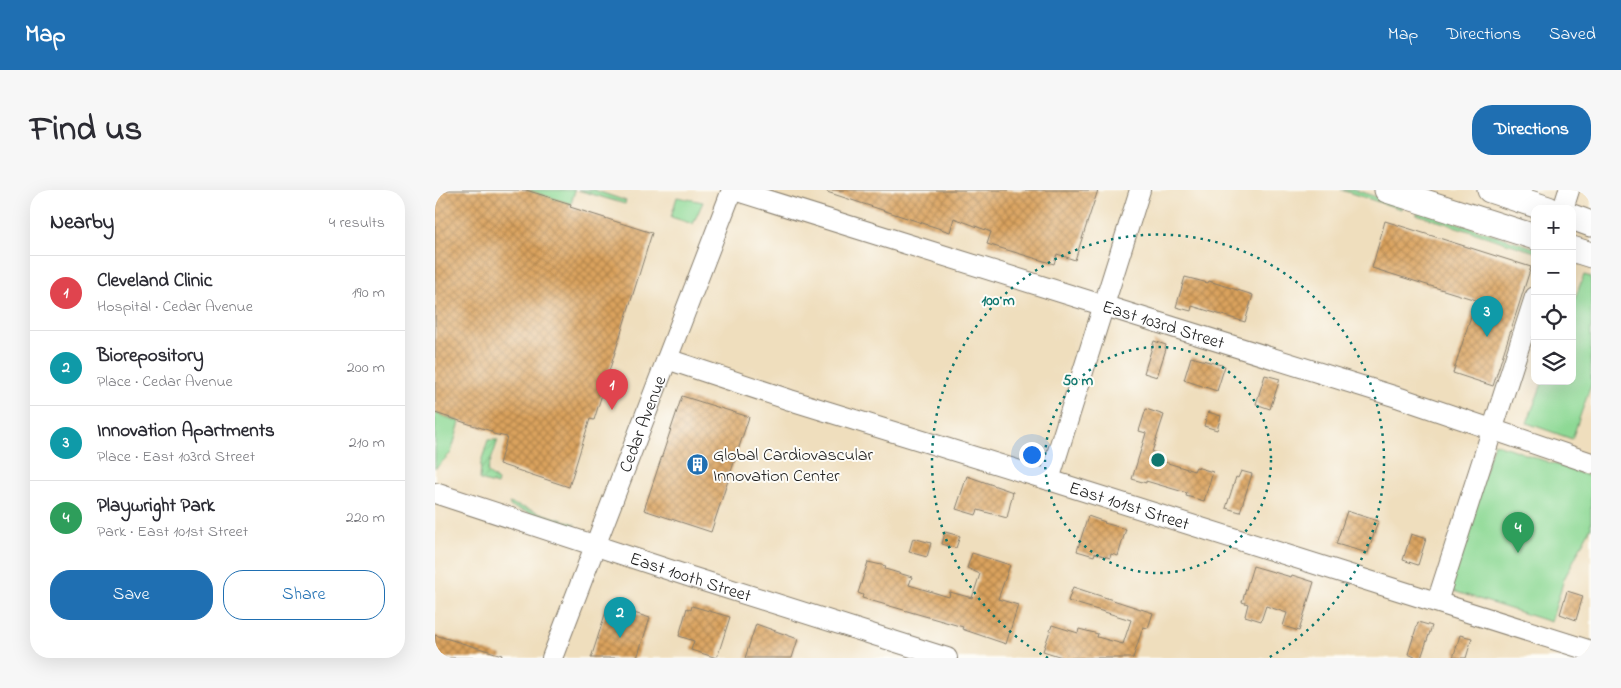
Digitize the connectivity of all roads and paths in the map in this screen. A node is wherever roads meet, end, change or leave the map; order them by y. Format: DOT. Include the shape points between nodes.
graph roads {
  1 [pos="733,190"];
  2 [pos="1140,190"];
  3 [pos="1387,190"];
  4 [pos="1490,190"];
  5 [pos="1569,190"];
  6 [pos="1536,205"];
  7 [pos="1564,205"];
  8 [pos="1576,218"];
  9 [pos="1591,224"];
  10 [pos="1531,236"];
  11 [pos="1575,250"];
  12 [pos="1591,255"];
  13 [pos="1105,305"];
  14 [pos="1531,310"];
  15 [pos="667,359"];
  16 [pos="1493,430"];
  17 [pos="1591,463"];
  18 [pos="1049,480"];
  19 [pos="435,493"];
  20 [pos="595,545"];
  21 [pos="1437,602"];
  22 [pos="1591,651"];
  23 [pos="551,658"];
  24 [pos="947,658"];
  1 -- 13 [label="street, East 103rd Street"];
  1 -- 15 [label="street, Cedar Avenue"];
  2 -- 13 [label="street"];
  3 -- 10 [label="main road"];
  4 -- 6 [label="main road"];
  5 -- 7 [label="street"];
  8 -- 9 [label="main road"];
  11 -- 12 [label="main road"];
  13 -- 16 [label="street, East 103rd Street"];
  13 -- 18 [label="street"];
  14 -- 16 [label="street"];
  15 -- 18 [label="street, East 101st Street"];
  15 -- 20 [label="street, Cedar Avenue"];
  16 -- 17 [label="street, East 103rd Street"];
  16 -- 21 [label="street"];
  18 -- 21 [label="street, East 101st Street"];
  19 -- 20 [label="street, East 100th Street"];
  20 -- 23 [label="street, Cedar Avenue"];
  20 -- 24 [label="street, East 100th Street"];
  21 -- 22 [label="street, East 101st Street"];
}
